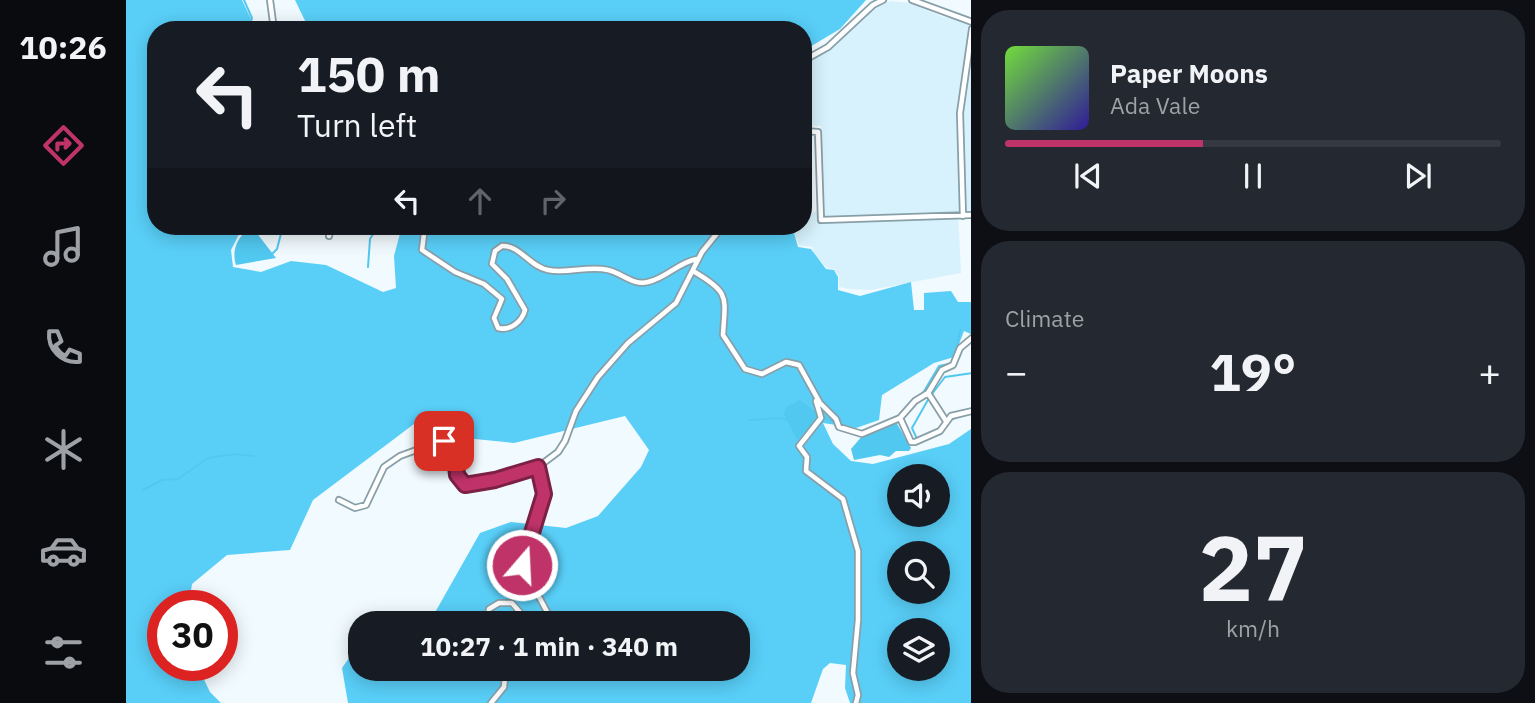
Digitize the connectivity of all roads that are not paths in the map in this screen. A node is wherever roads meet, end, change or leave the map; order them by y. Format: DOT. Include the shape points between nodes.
graph roads {
  1 [pos="270,0"];
  2 [pos="883,0"];
  3 [pos="912,0"];
  4 [pos="273,21"];
  5 [pos="971,22"];
  6 [pos="971,29"];
  7 [pos="812,56"];
  8 [pos="812,132"];
  9 [pos="971,215"];
  10 [pos="963,216"];
  11 [pos="424,235"];
  12 [pos="716,235"];
  13 [pos="698,259"];
  14 [pos="693,271"];
  15 [pos="971,338"];
  16 [pos="813,392"];
  17 [pos="928,393"];
  18 [pos="971,411"];
  19 [pos="900,418"];
  20 [pos="946,421"];
  21 [pos="538,467"];
  22 [pos="339,500"];
  23 [pos="489,611"];
  24 [pos="518,611"];
  25 [pos="547,611"];
  26 [pos="505,681"];
  27 [pos="491,703"];
  28 [pos="856,703"];
  1 -- 4 [label="street"];
  2 -- 7 [label="street"];
  3 -- 5 [label="street"];
  6 -- 10 [label="street" via="960,113"];
  8 -- 10 [label="street" via="818,132 821,220"];
  9 -- 10 [label="street"];
  11 -- 13 [label="street" via="422,250 502,299 494,318 503,329 517,322 524,310 507,279 492,264 495,251 502,246 547,270 604,269 640,283"];
  12 -- 13 [label="street"];
  13 -- 14 [label="street"];
  14 -- 16 [label="street" via="723,296 727,306 723,335 746,369 762,374 793,362"];
  14 -- 21 [label="street" via="676,303 614,357 582,399 558,452"];
  15 -- 17 [label="street"];
  16 -- 19 [label="street" via="839,425 862,434"];
  16 -- 28 [label="street" via="821,416 799,446 807,457 806,471 843,499 858,551"];
  17 -- 19 [label="street"];
  17 -- 20 [label="street"];
  18 -- 20 [label="street"];
  19 -- 20 [label="street" via="911,442 937,433"];
  21 -- 22 [label="street" via="465,485 457,475 454,446 441,441 384,467 366,505 355,509"];
  21 -- 25 [label="street" via="544,494 522,565"];
  23 -- 24 [label="street" via="503,602 512,603"];
  26 -- 27 [label="street"];
}
